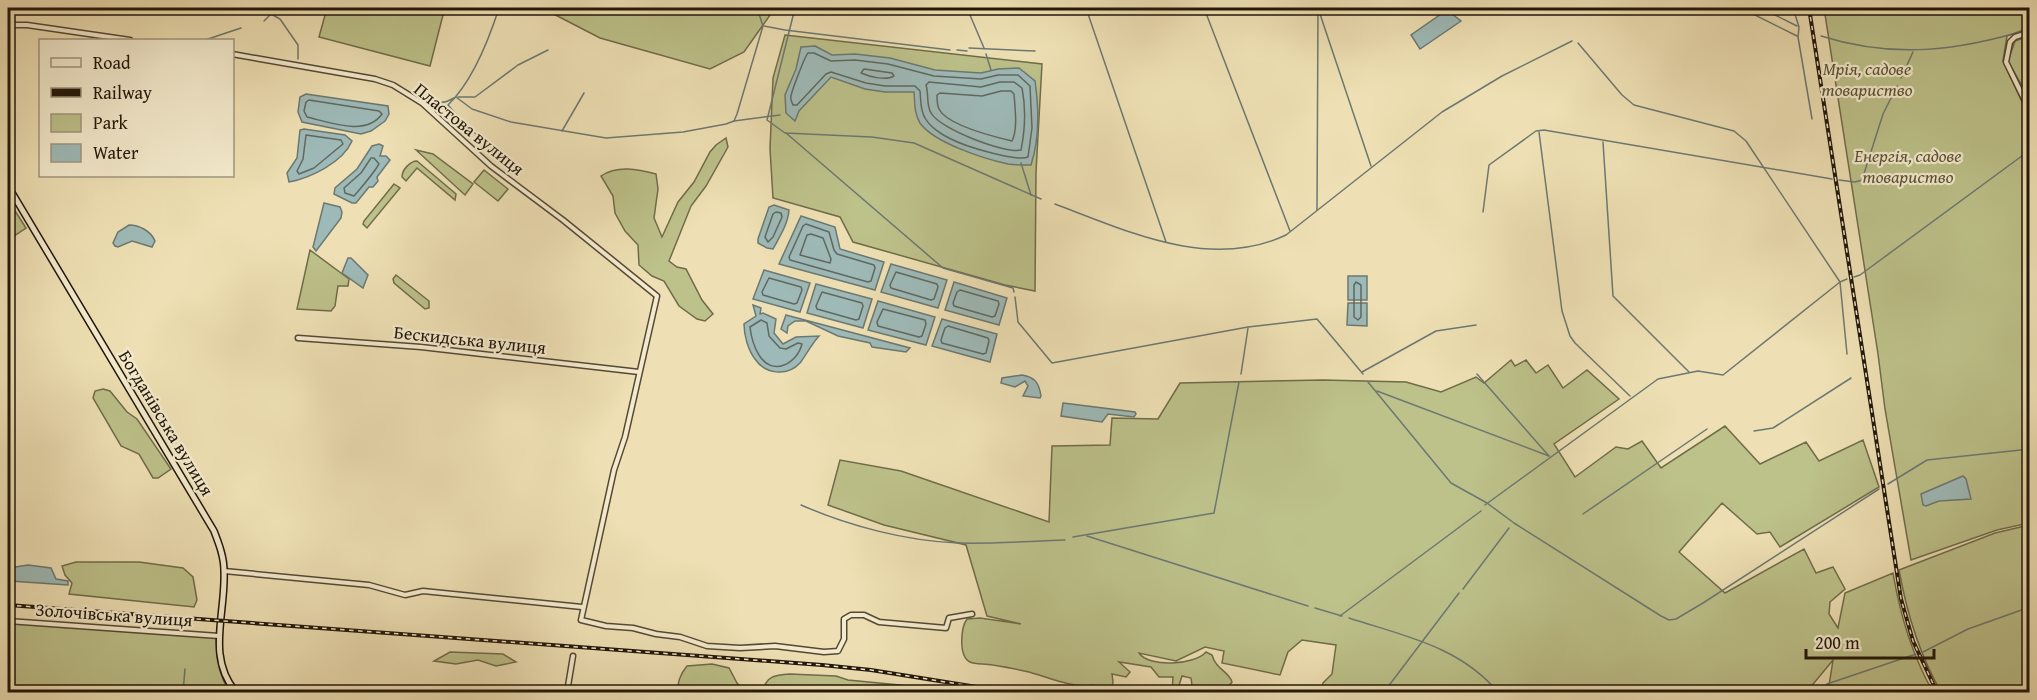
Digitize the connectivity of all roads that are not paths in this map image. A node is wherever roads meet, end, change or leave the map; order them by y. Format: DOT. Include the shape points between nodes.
graph roads {
  1 [pos="8,25"];
  2 [pos="2030,32"];
  3 [pos="123,39"];
  4 [pos="234,54"];
  5 [pos="2030,111"];
  6 [pos="8,186"];
  7 [pos="298,338"];
  8 [pos="639,372"];
  9 [pos="225,571"];
  10 [pos="582,607"];
  11 [pos="972,614"];
  12 [pos="8,621"];
  13 [pos="219,636"];
  14 [pos="573,656"];
  15 [pos="236,693"];
  16 [pos="567,693"];
  1 -- 3 [label="street"];
  2 -- 5 [label="street" via="2010,42 2006,63"];
  4 -- 8 [label="street, Пластова вулиця" via="375,79 422,103 491,166 657,296"];
  6 -- 9 [label="main road, Богданівська вулиця" via="214,531"];
  7 -- 8 [label="street, Бескидська вулиця" via="421,347"];
  8 -- 10 [label="street"];
  9 -- 10 [label="street" via="369,585 405,595 423,591"];
  9 -- 13 [label="main road, Богданівська вулиця"];
  10 -- 11 [label="street" via="581,620 680,637 707,646 775,646 824,652 838,651 844,639 844,619 851,615 864,615 879,622 946,628 949,618"];
  12 -- 13 [label="street, Золочівська вулиця"];
  13 -- 15 [label="main road, Богданівська вулиця" via="222,671"];
  14 -- 16 [label="street"];
}
